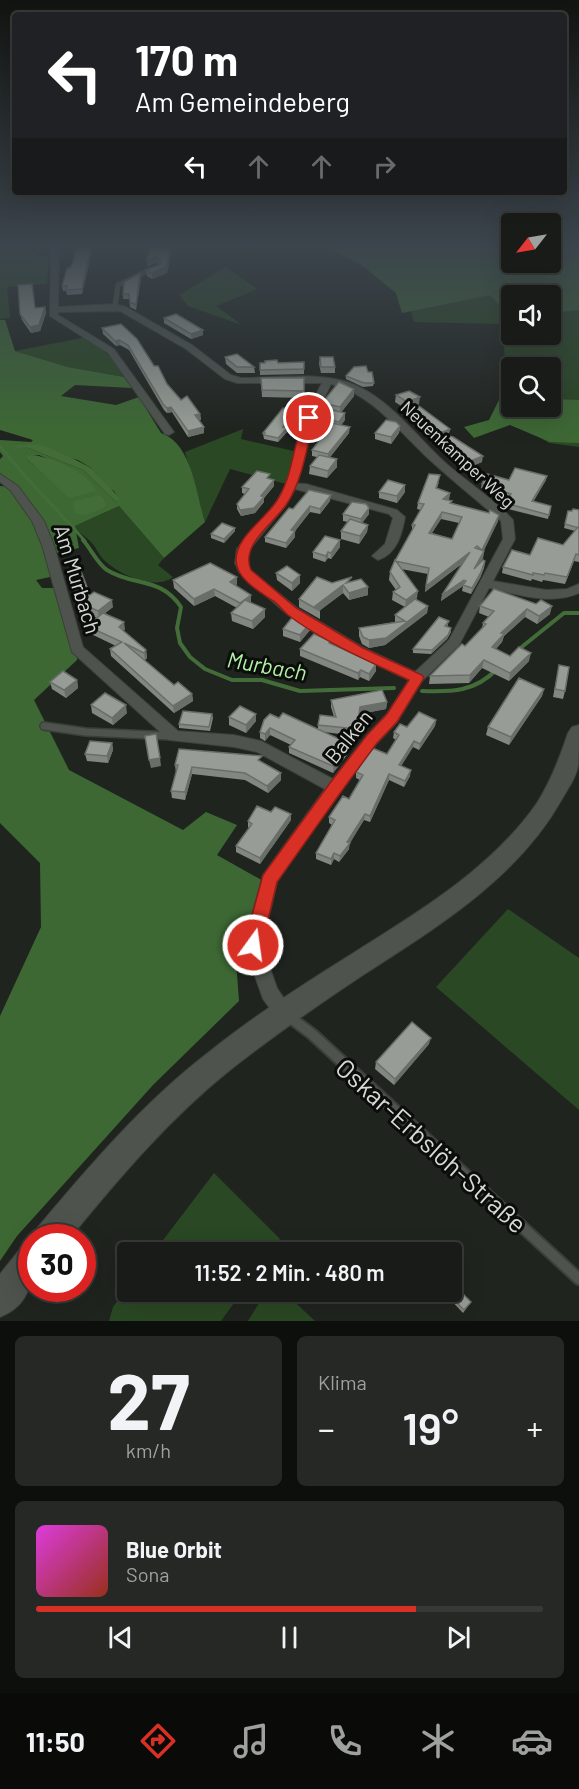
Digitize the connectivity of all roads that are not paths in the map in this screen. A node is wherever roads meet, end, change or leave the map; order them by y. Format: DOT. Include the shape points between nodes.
graph roads {
  1 [pos="102,308"];
  2 [pos="117,308"];
  3 [pos="54,310"];
  4 [pos="328,380"];
  5 [pos="169,432"];
  6 [pos="302,448"];
  7 [pos="0,477"];
  8 [pos="291,486"];
  9 [pos="378,556"];
  10 [pos="486,583"];
  11 [pos="579,588"];
  12 [pos="417,678"];
  13 [pos="44,726"];
  14 [pos="579,733"];
  15 [pos="174,736"];
  16 [pos="335,787"];
  17 [pos="284,1012"];
  18 [pos="61,1224"];
  19 [pos="18,1277"];
  20 [pos="579,1279"];
  21 [pos="0,1301"];
  1 -- 3 [label="street, Neuenkamper Weg"];
  2 -- 4 [label="street, Neuenkamper Weg" via="144,319 189,347 228,377 240,381"];
  3 -- 5 [label="street" via="54,315 111,351"];
  4 -- 6 [label="street" via="309,418"];
  4 -- 10 [label="street, Neuenkamper Weg" via="362,391 378,403 435,459 507,520 509,538"];
  6 -- 8 [label="lane"];
  7 -- 15 [label="street, Am Murbach" via="14,488 38,521 77,649"];
  8 -- 9 [label="street" via="393,512 399,518 395,536 388,551"];
  8 -- 12 [label="street" via="243,549 245,572 292,611 359,651"];
  10 -- 11 [label="street" via="548,595"];
  10 -- 12 [label="street, Balken" via="454,642"];
  12 -- 16 [label="street, Balken" via="392,718"];
  13 -- 15 [label="lane"];
  14 -- 17 [label="main road" via="568,766 549,801 523,837 491,870 445,907"];
  15 -- 16 [label="street" via="261,747"];
  16 -- 17 [label="street, Balken" via="269,880 253,945 269,993"];
  17 -- 18 [label="main road" via="161,1112"];
  17 -- 20 [label="lane, Oskar-Erbslöh-Straße"];
  19 -- 21 [label="main road"];
}
